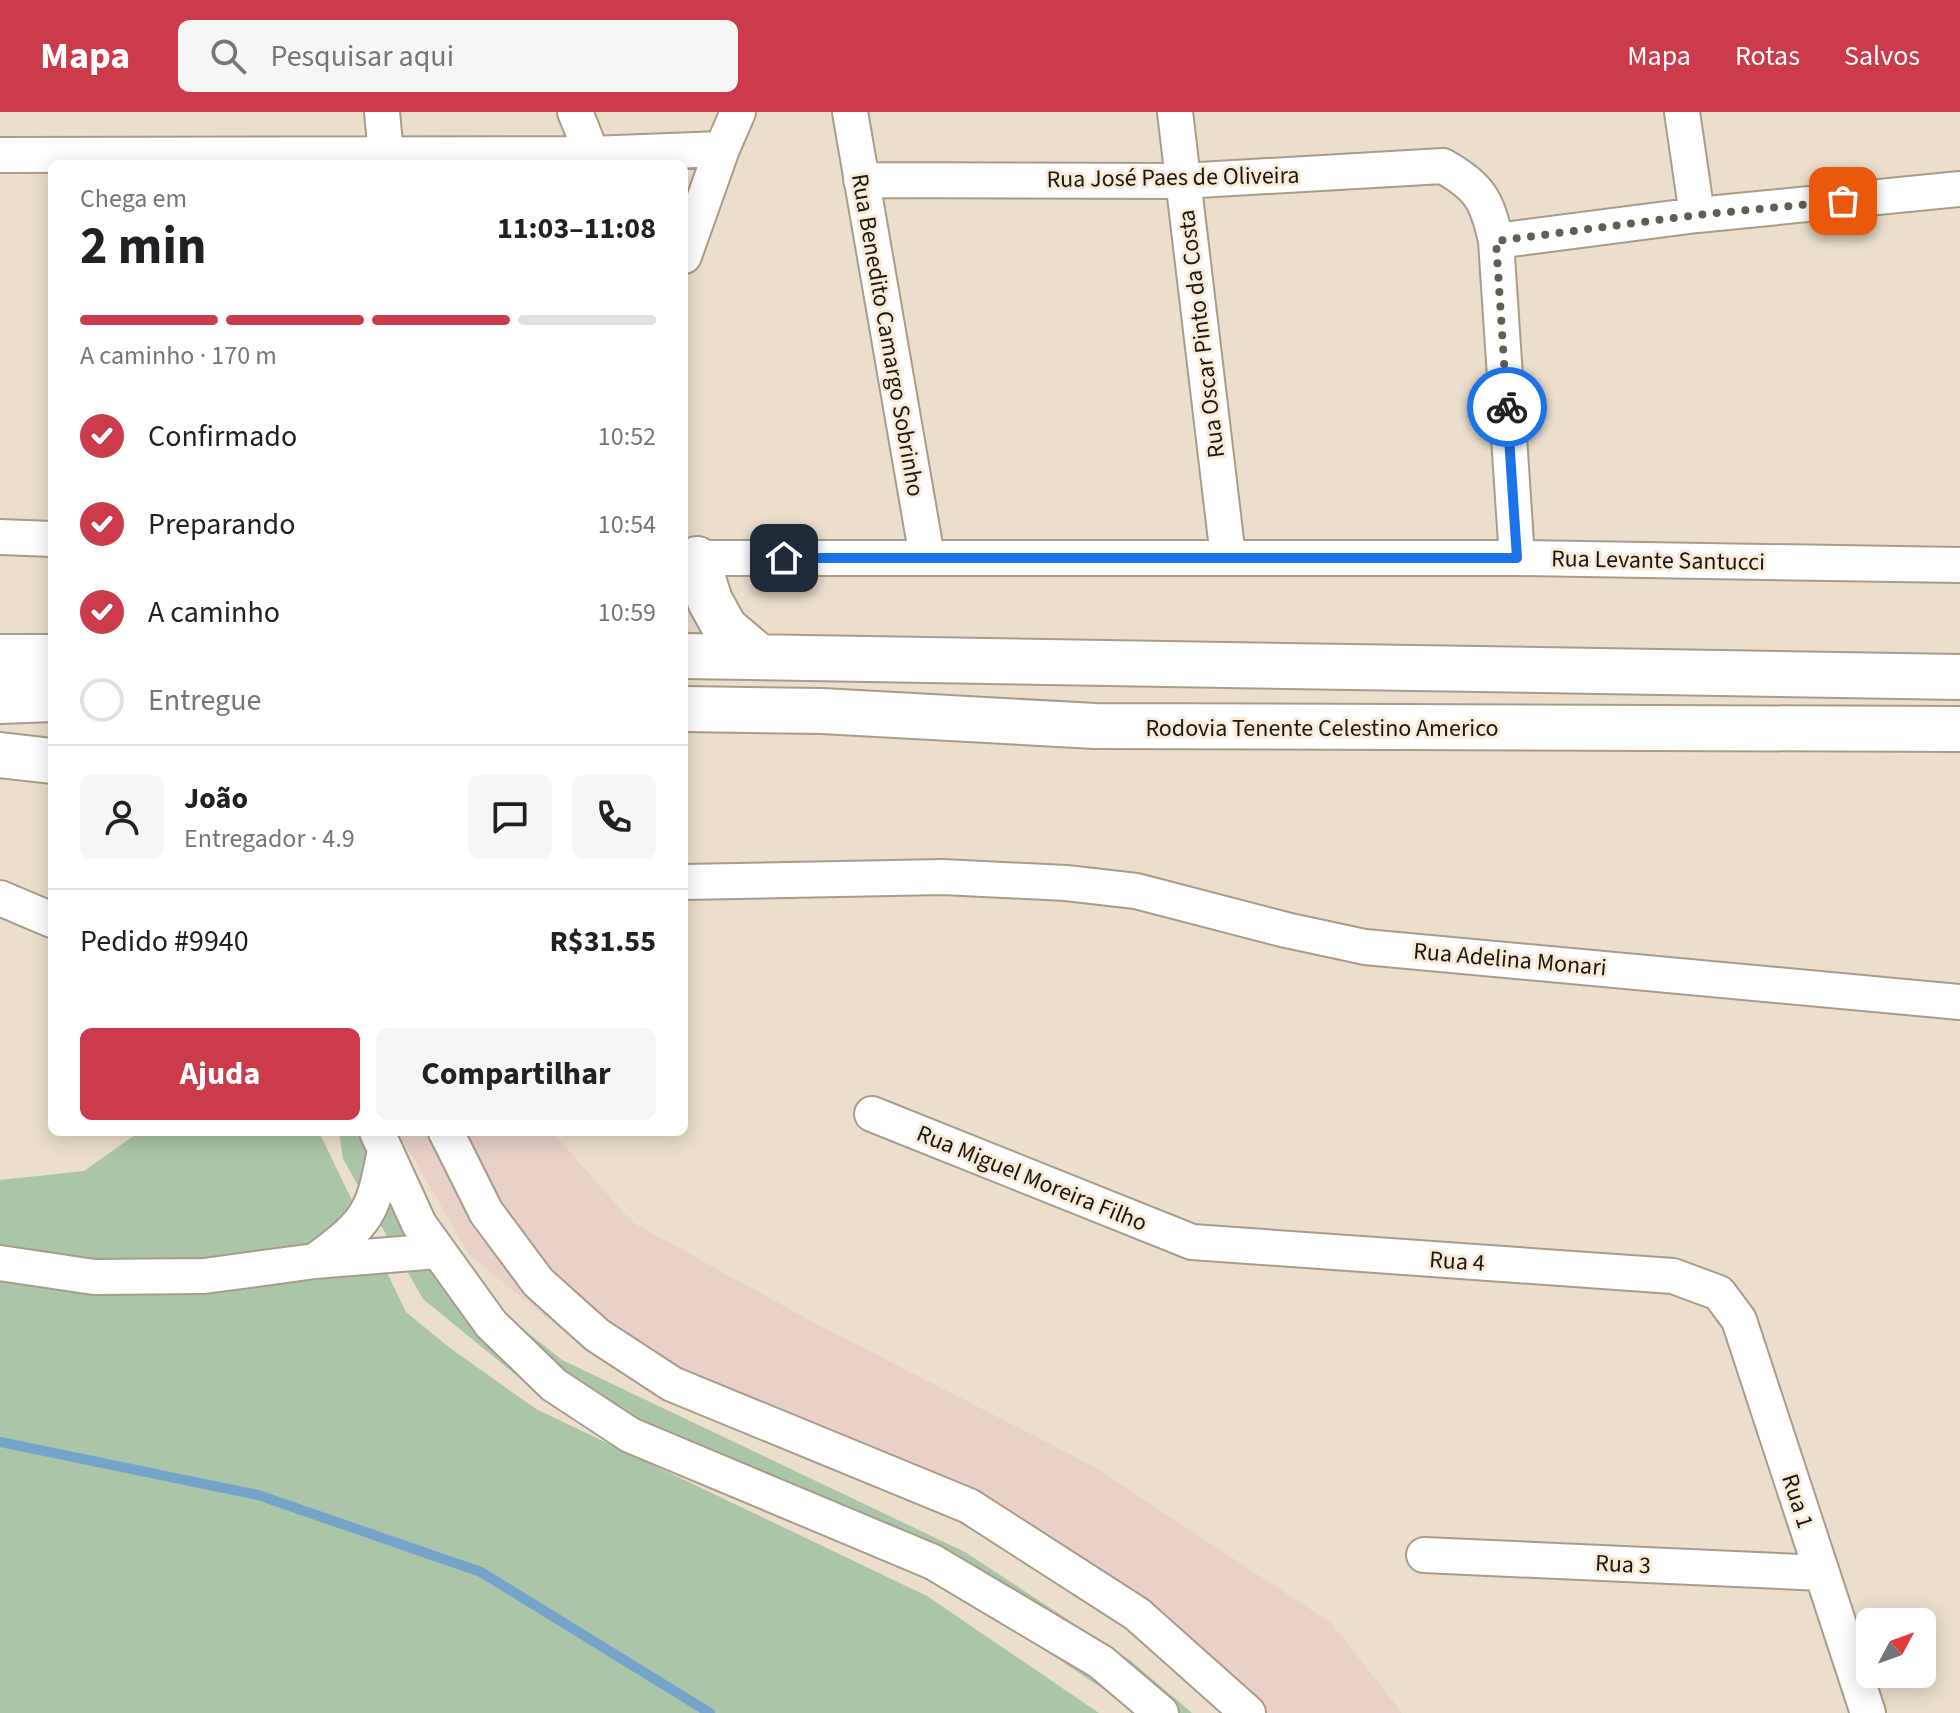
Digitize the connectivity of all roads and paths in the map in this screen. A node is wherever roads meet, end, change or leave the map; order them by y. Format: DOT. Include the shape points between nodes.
graph roads {
  1 [pos="382,112"];
  2 [pos="575,112"];
  3 [pos="738,112"];
  4 [pos="850,112"];
  5 [pos="1175,112"];
  6 [pos="1682,112"];
  7 [pos="722,149"];
  8 [pos="386,154"];
  9 [pos="0,155"];
  10 [pos="593,159"];
  11 [pos="861,180"];
  12 [pos="1182,181"];
  13 [pos="1960,189"];
  14 [pos="1697,215"];
  15 [pos="1496,241"];
  16 [pos="688,245"];
  17 [pos="0,537"];
  18 [pos="48,539"];
  19 [pos="927,557"];
  20 [pos="1228,557"];
  21 [pos="691,558"];
  22 [pos="1517,558"];
  23 [pos="1960,565"];
  24 [pos="688,656"];
  25 [pos="758,656"];
  26 [pos="0,657"];
  27 [pos="48,657"];
  28 [pos="1960,677"];
  29 [pos="48,699"];
  30 [pos="0,701"];
  31 [pos="688,709"];
  32 [pos="771,711"];
  33 [pos="688,727"];
  34 [pos="1960,729"];
  35 [pos="0,755"];
  36 [pos="48,761"];
  37 [pos="688,882"];
  38 [pos="0,898"];
  39 [pos="48,918"];
  40 [pos="1960,1002"];
  41 [pos="872,1114"];
  42 [pos="448,1136"];
  43 [pos="381,1141"];
  44 [pos="1192,1242"];
  45 [pos="438,1251"];
  46 [pos="315,1261"];
  47 [pos="0,1263"];
  48 [pos="1719,1293"];
  49 [pos="1424,1555"];
  50 [pos="1822,1573"];
  51 [pos="1161,1713"];
  52 [pos="1248,1713"];
  53 [pos="1868,1713"];
  1 -- 8 [label="street"];
  2 -- 10 [label="street"];
  3 -- 7 [label="street"];
  4 -- 11 [label="street, Rua Benedito Camargo Sobrinho"];
  5 -- 12 [label="street, Rua Oscar Pinto da Costa"];
  6 -- 14 [label="street"];
  7 -- 10 [label="street"];
  7 -- 16 [label="street"];
  8 -- 9 [label="street"];
  8 -- 10 [label="street"];
  11 -- 12 [label="street, Rua José Paes de Oliveira"];
  11 -- 19 [label="street, Rua Benedito Camargo Sobrinho"];
  12 -- 15 [label="street, Rua José Paes de Oliveira" via="1443,166 1477,189"];
  12 -- 20 [label="street, Rua Oscar Pinto da Costa"];
  13 -- 14 [label="street"];
  14 -- 15 [label="street"];
  15 -- 22 [label="street"];
  17 -- 18 [label="street"];
  19 -- 20 [label="street, Rua Levante Santucci"];
  19 -- 21 [label="street, Rua Levante Santucci"];
  20 -- 22 [label="street, Rua Levante Santucci"];
  21 -- 25 [label="highway" via="725,628"];
  22 -- 23 [label="street, Rua Levante Santucci"];
  24 -- 25 [label="highway"];
  25 -- 28 [label="highway"];
  26 -- 27 [label="highway"];
  29 -- 30 [label="highway"];
  31 -- 32 [label="highway, Rodovia Tenente Celestino Americo"];
  32 -- 33 [label="highway"];
  32 -- 34 [label="highway, Rodovia Tenente Celestino Americo" via="1095,726"];
  35 -- 36 [label="highway"];
  37 -- 40 [label="street, Rua Adelina Monari" via="943,877 1066,883 1136,891 1365,947"];
  38 -- 39 [label="street"];
  41 -- 44 [label="street, Rua Miguel Moreira Filho"];
  42 -- 52 [label="street" via="486,1212 538,1282 597,1335 672,1384 969,1506 1137,1614"];
  43 -- 45 [label="street" via="419,1224"];
  43 -- 46 [label="street" via="377,1193 367,1217"];
  44 -- 48 [label="street, Rua 4" via="1673,1276"];
  45 -- 46 [label="street"];
  45 -- 51 [label="street" via="491,1324 554,1385 630,1435 933,1562 1101,1662"];
  46 -- 47 [label="street" via="204,1276 94,1277"];
  48 -- 50 [label="street, Rua 1" via="1739,1320"];
  49 -- 50 [label="street, Rua 3"];
  50 -- 53 [label="street, Rua 1"];
}
